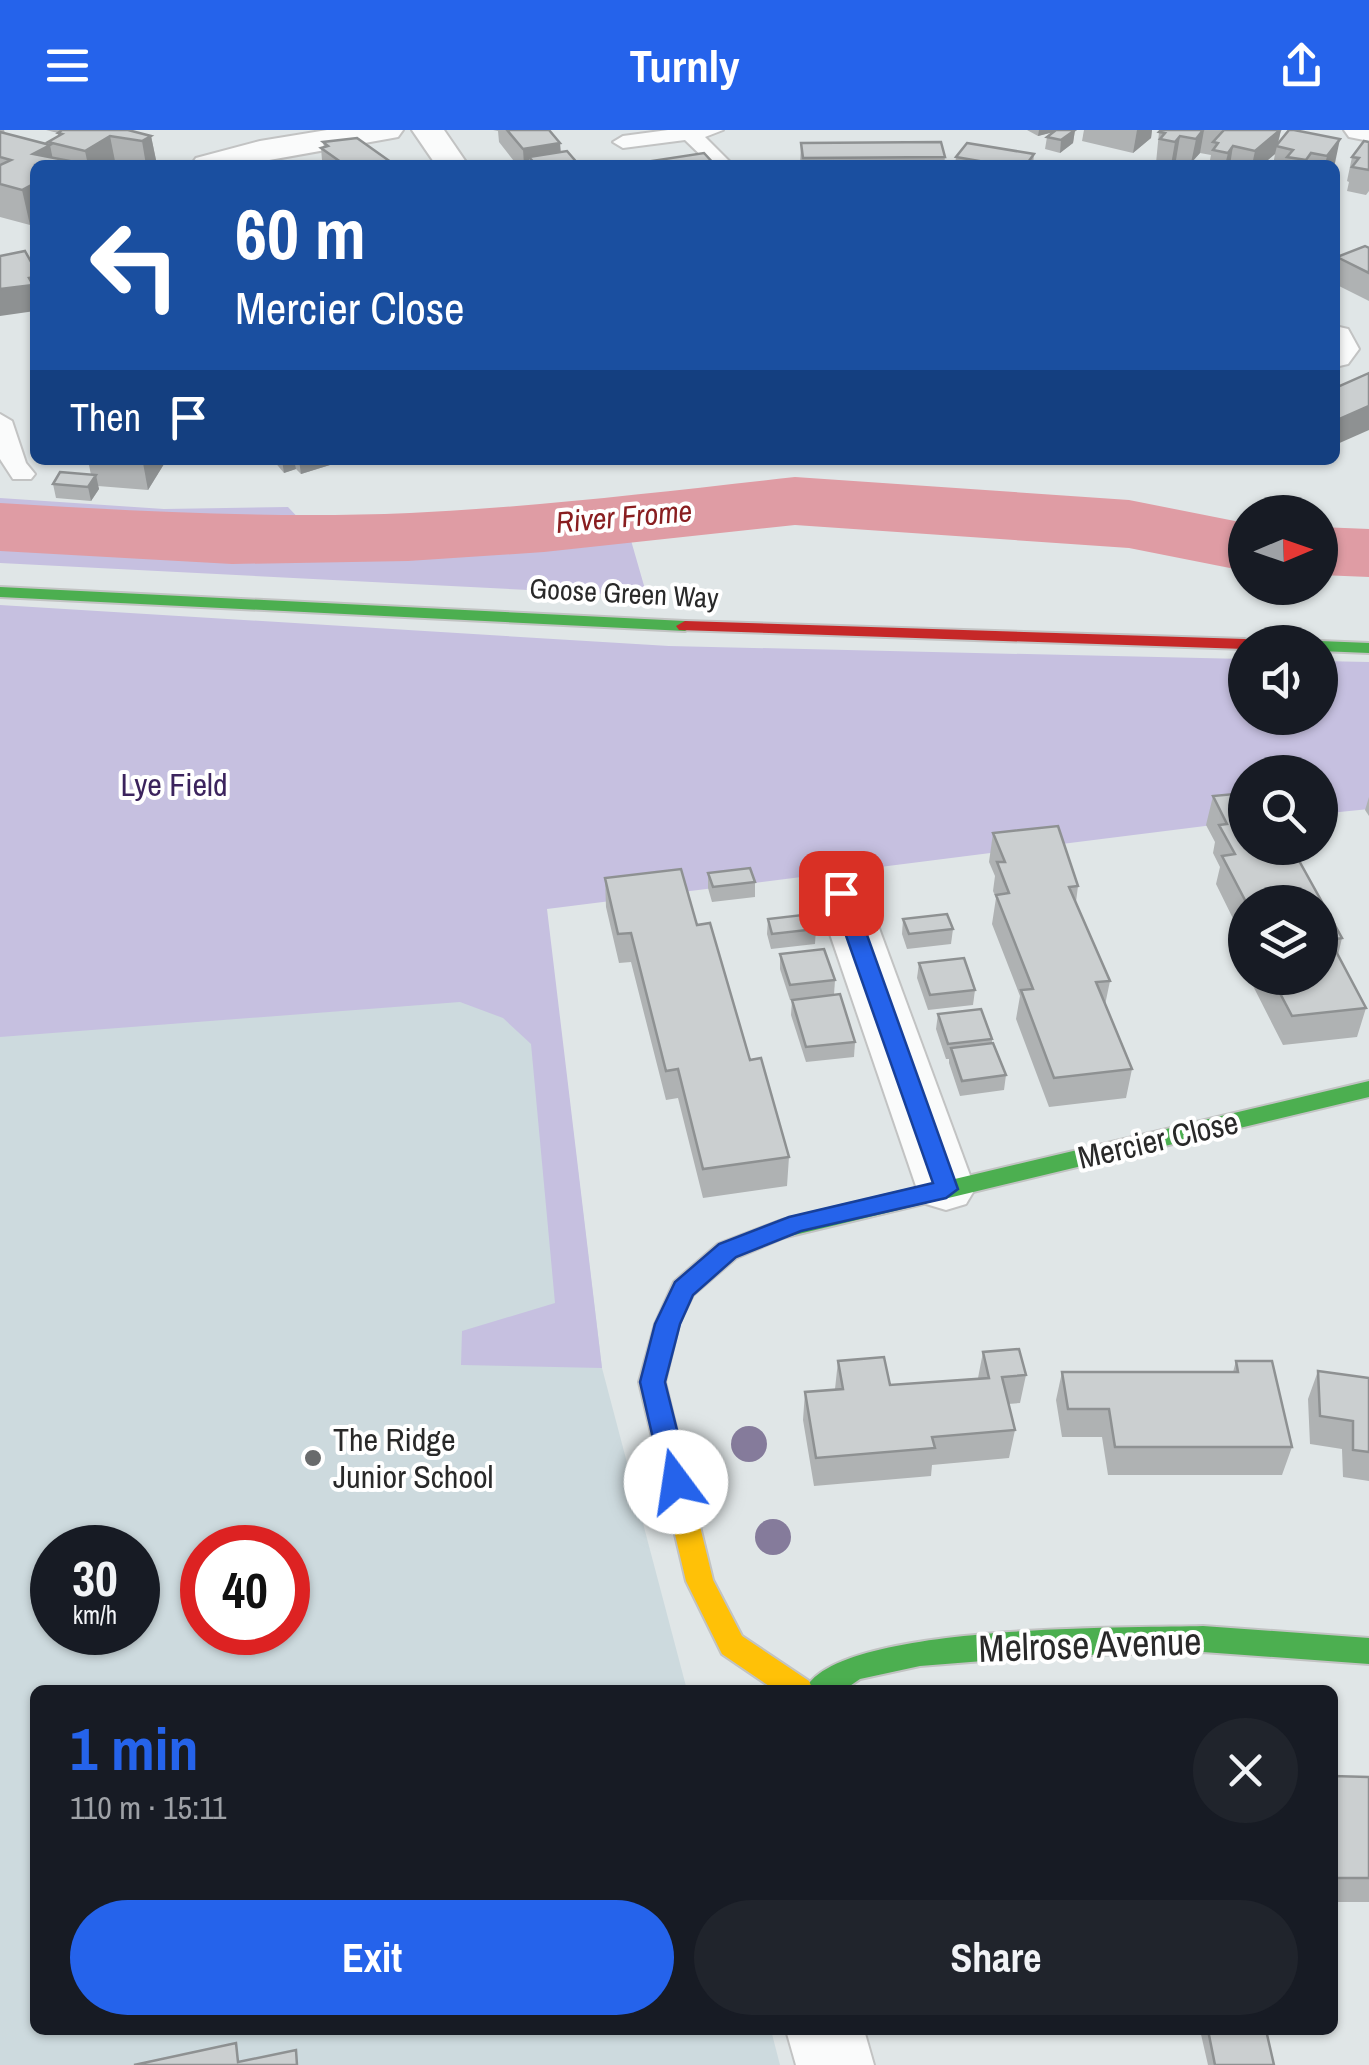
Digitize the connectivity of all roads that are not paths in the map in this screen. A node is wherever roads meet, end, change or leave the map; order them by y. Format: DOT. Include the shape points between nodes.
graph roads {
  1 [pos="388,130"];
  2 [pos="428,130"];
  3 [pos="713,130"];
  4 [pos="1360,130"];
  5 [pos="1369,132"];
  6 [pos="690,133"];
  7 [pos="623,142"];
  8 [pos="237,160"];
  9 [pos="449,160"];
  10 [pos="718,160"];
  11 [pos="0,421"];
  12 [pos="12,468"];
  13 [pos="0,592"];
  14 [pos="1228,643"];
  15 [pos="1338,647"];
  16 [pos="1369,648"];
  17 [pos="841,893"];
  18 [pos="1369,1090"];
  19 [pos="946,1189"];
  20 [pos="1369,1651"];
  21 [pos="792,1685"];
  22 [pos="826,1685"];
  23 [pos="827,2035"];
  24 [pos="835,2065"];
  1 -- 8 [label="street"];
  2 -- 9 [label="street"];
  3 -- 6 [label="lane"];
  4 -- 5 [label="street"];
  6 -- 7 [label="lane"];
  6 -- 10 [label="lane"];
  11 -- 12 [label="lane"];
  13 -- 14 [label="main road, Goose Green Way" via="670,626"];
  15 -- 16 [label="main road"];
  17 -- 19 [label="street"];
  18 -- 19 [label="main road, Mercier Close"];
  19 -- 21 [label="main road, Mercier Close" via="797,1223 727,1251 683,1289 667,1324 652,1382 700,1581 732,1644"];
  20 -- 22 [label="main road, Melrose Avenue" via="1203,1639 1048,1643 920,1653 854,1668"];
  23 -- 24 [label="street"];
}
